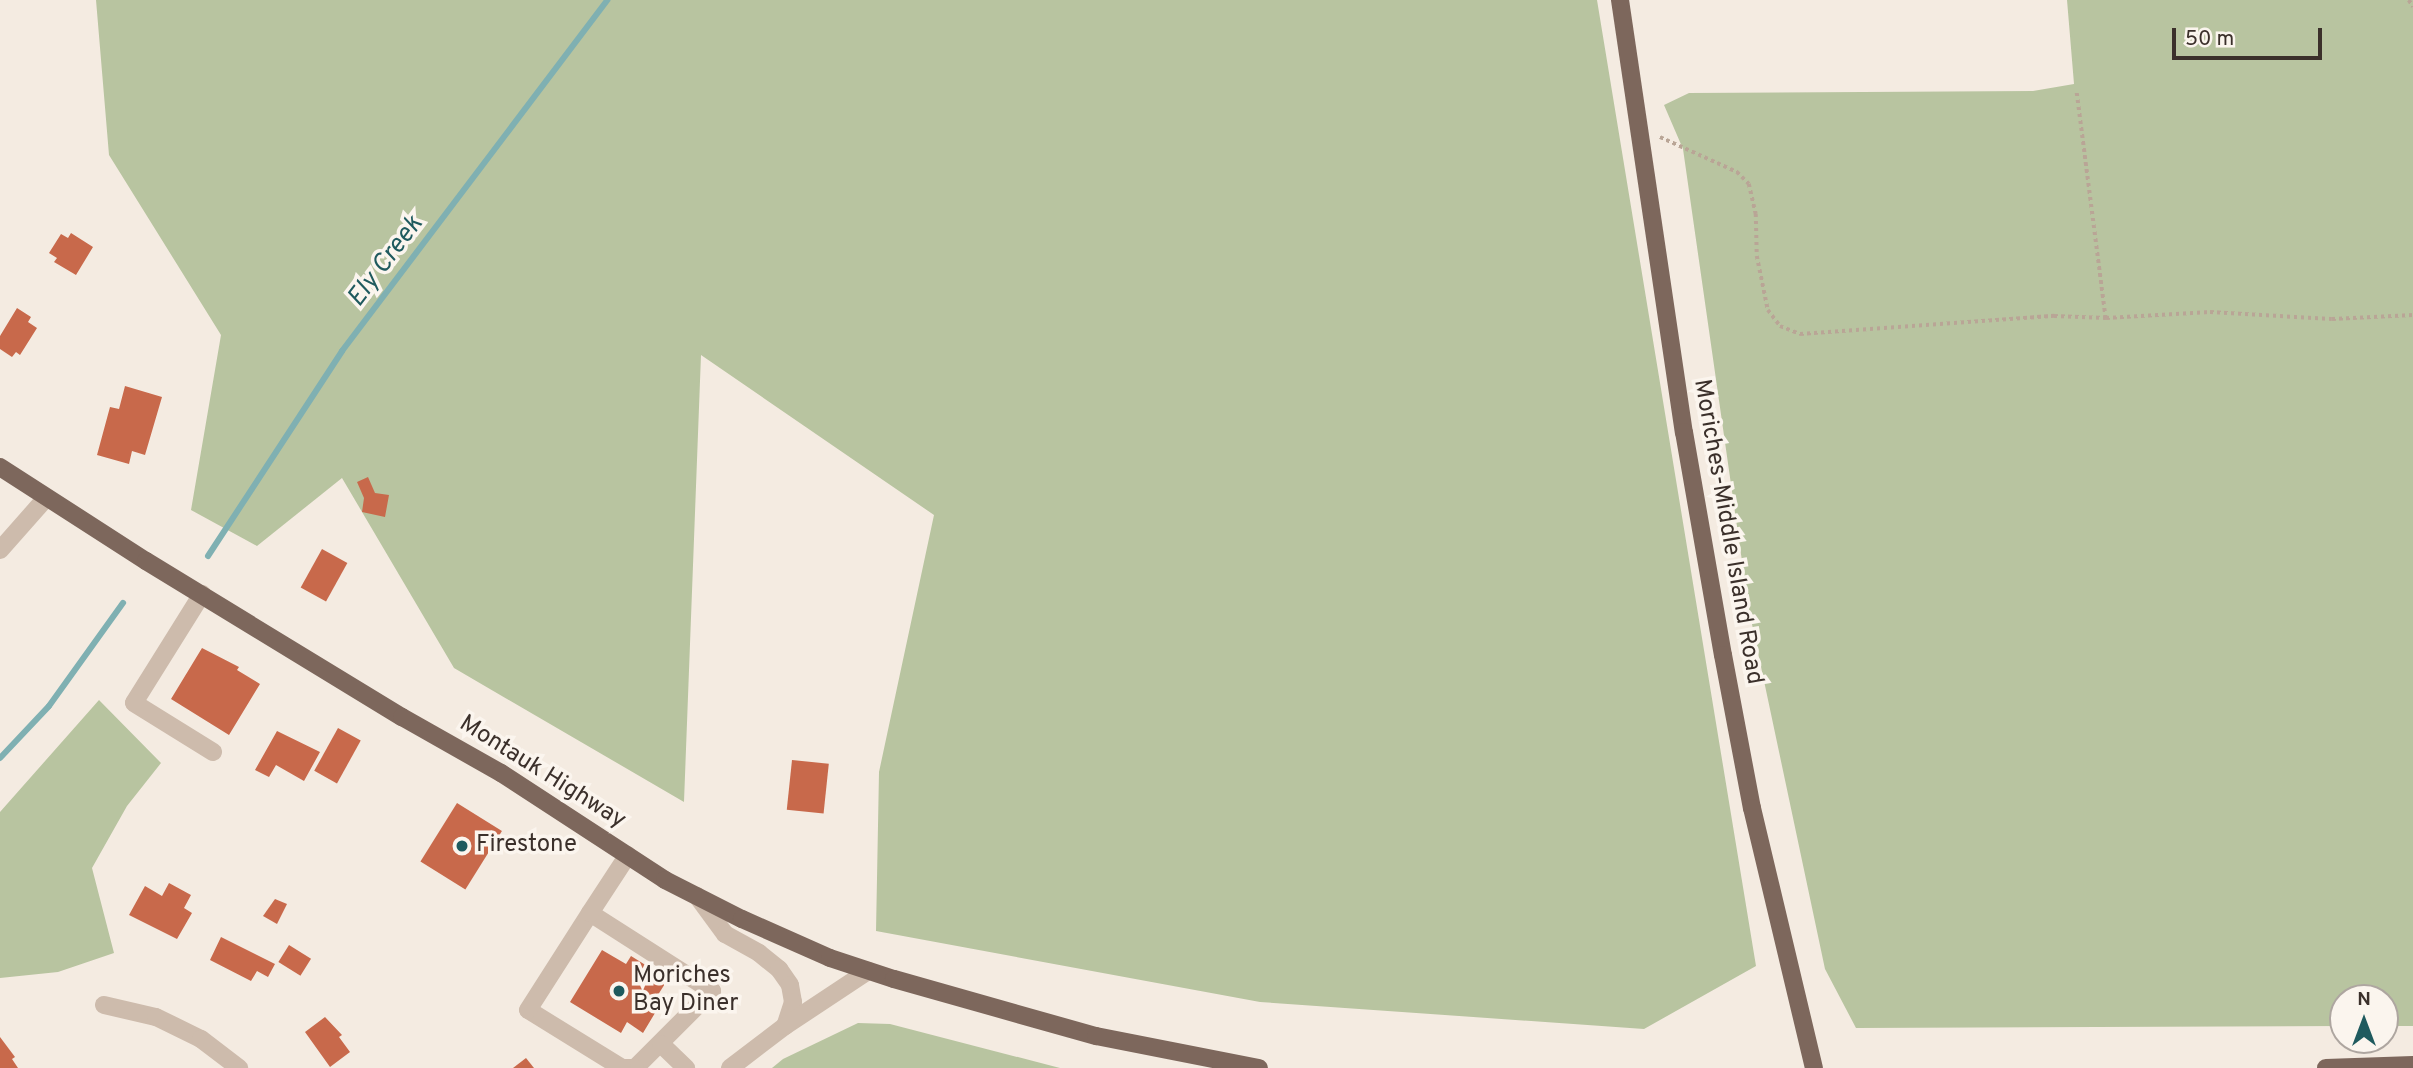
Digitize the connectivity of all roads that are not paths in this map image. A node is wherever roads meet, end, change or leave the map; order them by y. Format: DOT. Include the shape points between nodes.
graph roads {
  1 [pos="1620,0"];
  2 [pos="0,467"];
  3 [pos="46,498"];
  4 [pos="0,550"];
  5 [pos="202,594"];
  6 [pos="213,752"];
  7 [pos="628,855"];
  8 [pos="697,896"];
  9 [pos="590,913"];
  10 [pos="868,971"];
  11 [pos="104,1005"];
  12 [pos="785,1026"];
  13 [pos="1096,1036"];
  14 [pos="661,1044"];
  15 [pos="2413,1065"];
  16 [pos="239,1068"];
  17 [pos="686,1068"];
  18 [pos="730,1068"];
  19 [pos="1186,1068"];
  20 [pos="1259,1068"];
  21 [pos="1814,1068"];
  22 [pos="2326,1068"];
  23 [pos="2332,1068"];
  1 -- 21 [label="main road, Moriches-Middle Island Road" via="1684,432 1723,655 1758,832"];
  2 -- 3 [label="main road, Montauk Highway"];
  3 -- 4 [label="street"];
  3 -- 5 [label="main road, Montauk Highway"];
  5 -- 6 [label="street" via="134,704"];
  5 -- 7 [label="main road, Montauk Highway" via="501,773"];
  7 -- 8 [label="main road, Montauk Highway"];
  7 -- 9 [label="street"];
  8 -- 10 [label="main road, Montauk Highway"];
  8 -- 12 [label="street" via="724,934 759,953 790,985 793,1002"];
  9 -- 14 [label="street" via="712,991"];
  9 -- 14 [label="street" via="528,1010 622,1068 635,1068"];
  10 -- 12 [label="street"];
  10 -- 13 [label="main road, Montauk Highway"];
  11 -- 16 [label="street" via="156,1017 201,1039"];
  12 -- 18 [label="street"];
  13 -- 19 [label="main road"];
  13 -- 20 [label="main road"];
  14 -- 17 [label="street"];
  15 -- 23 [label="main road"];
  22 -- 23 [label="main road"];
}
